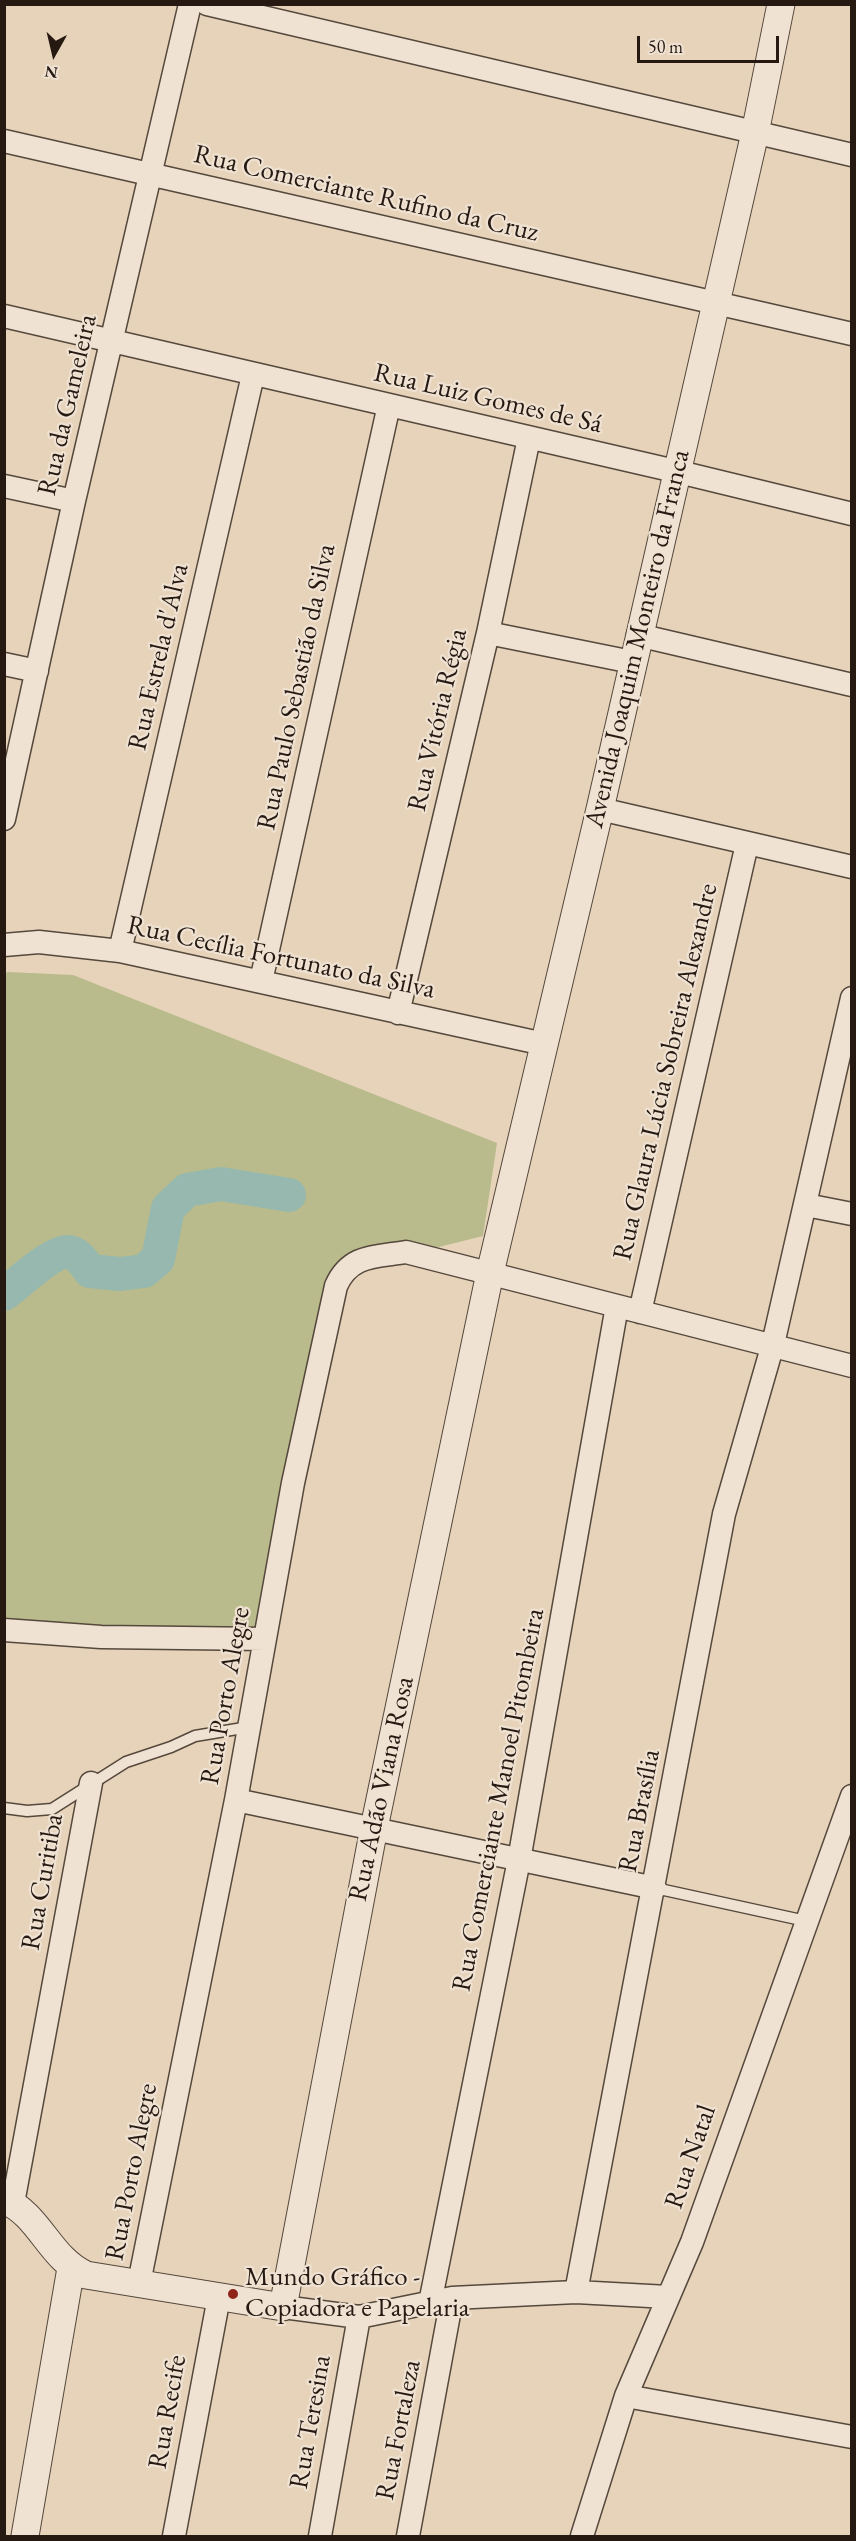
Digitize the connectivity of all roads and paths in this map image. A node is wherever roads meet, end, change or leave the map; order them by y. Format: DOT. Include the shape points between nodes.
graph roads {
  1 [pos="190,4"];
  2 [pos="207,4"];
  3 [pos="781,4"];
  4 [pos="754,133"];
  5 [pos="4,141"];
  6 [pos="852,155"];
  7 [pos="152,175"];
  8 [pos="716,302"];
  9 [pos="4,316"];
  10 [pos="852,334"];
  11 [pos="112,341"];
  12 [pos="253,375"];
  13 [pos="388,405"];
  14 [pos="529,438"];
  15 [pos="675,471"];
  16 [pos="4,486"];
  17 [pos="74,501"];
  18 [pos="852,514"];
  19 [pos="488,633"];
  20 [pos="638,635"];
  21 [pos="632,662"];
  22 [pos="4,664"];
  23 [pos="37,671"];
  24 [pos="852,685"];
  25 [pos="600,809"];
  26 [pos="5,815"];
  27 [pos="747,844"];
  28 [pos="852,867"];
  29 [pos="4,945"];
  30 [pos="120,951"];
  31 [pos="261,981"];
  32 [pos="852,998"];
  33 [pos="398,1013"];
  34 [pos="544,1044"];
  35 [pos="846,1052"];
  36 [pos="806,1204"];
  37 [pos="852,1214"];
  38 [pos="490,1273"];
  39 [pos="617,1306"];
  40 [pos="640,1312"];
  41 [pos="773,1344"];
  42 [pos="852,1366"];
  43 [pos="4,1630"];
  44 [pos="265,1639"];
  45 [pos="249,1727"];
  46 [pos="91,1783"];
  47 [pos="852,1796"];
  48 [pos="236,1800"];
  49 [pos="4,1808"];
  50 [pos="374,1827"];
  51 [pos="519,1860"];
  52 [pos="655,1888"];
  53 [pos="806,1922"];
  54 [pos="9,2201"];
  55 [pos="71,2268"];
  56 [pos="139,2283"];
  57 [pos="576,2292"];
  58 [pos="219,2297"];
  59 [pos="668,2297"];
  60 [pos="452,2298"];
  61 [pos="430,2303"];
  62 [pos="283,2307"];
  63 [pos="359,2317"];
  64 [pos="626,2396"];
  65 [pos="852,2437"];
  66 [pos="27,2527"];
  67 [pos="4,2530"];
  68 [pos="174,2536"];
  69 [pos="320,2536"];
  70 [pos="408,2536"];
  71 [pos="582,2536"];
  1 -- 7 [label="street, Rua da Gameleira"];
  2 -- 4 [label="street"];
  3 -- 4 [label="street, Avenida Joaquim Monteiro da Franca"];
  4 -- 6 [label="street"];
  4 -- 8 [label="street, Avenida Joaquim Monteiro da Franca"];
  5 -- 7 [label="street, Rua Comerciante Rufino da Cruz"];
  7 -- 8 [label="street, Rua Comerciante Rufino da Cruz"];
  7 -- 11 [label="street, Rua da Gameleira"];
  8 -- 10 [label="street, Rua Comerciante Rufino da Cruz"];
  8 -- 15 [label="street, Avenida Joaquim Monteiro da Franca"];
  9 -- 11 [label="street, Rua Luiz Gomes de Sá"];
  11 -- 12 [label="street, Rua Luiz Gomes de Sá"];
  11 -- 17 [label="street, Rua da Gameleira"];
  12 -- 13 [label="street, Rua Luiz Gomes de Sá"];
  12 -- 30 [label="street, Rua Estrela d'Alva"];
  13 -- 14 [label="street, Rua Luiz Gomes de Sá"];
  13 -- 31 [label="street, Rua Paulo Sebastião da Silva"];
  14 -- 15 [label="street, Rua Luiz Gomes de Sá"];
  14 -- 19 [label="street, Rua Vitória Régia"];
  15 -- 18 [label="street, Rua Luiz Gomes de Sá"];
  15 -- 20 [label="street, Avenida Joaquim Monteiro da Franca"];
  16 -- 17 [label="street"];
  17 -- 23 [label="street, Rua da Gameleira"];
  19 -- 21 [label="street"];
  19 -- 33 [label="street, Rua Vitória Régia"];
  20 -- 21 [label="street, Avenida Joaquim Monteiro da Franca"];
  20 -- 24 [label="street"];
  21 -- 25 [label="street, Avenida Joaquim Monteiro da Franca"];
  22 -- 23 [label="street"];
  23 -- 26 [label="street, Rua da Gameleira"];
  25 -- 27 [label="street"];
  25 -- 34 [label="street, Avenida Joaquim Monteiro da Franca"];
  27 -- 28 [label="street"];
  27 -- 40 [label="street, Rua Glaura Lúcia Sobreira Alexandre"];
  29 -- 30 [label="street, Rua Cecília Fortunato da Silva" via="39,942"];
  30 -- 31 [label="street, Rua Cecília Fortunato da Silva"];
  31 -- 33 [label="street, Rua Cecília Fortunato da Silva"];
  32 -- 35 [label="street, Rua Brasília"];
  33 -- 34 [label="street, Rua Cecília Fortunato da Silva"];
  34 -- 38 [label="street, Avenida Joaquim Monteiro da Franca"];
  35 -- 36 [label="street, Rua Brasília"];
  36 -- 37 [label="street"];
  36 -- 41 [label="street, Rua Brasília"];
  38 -- 39 [label="street, Rua Porto Alegre"];
  38 -- 44 [label="street, Rua Porto Alegre" via="406,1252 353,1263 342,1273 292,1483"];
  38 -- 50 [label="street, Rua Adão Viana Rosa"];
  39 -- 40 [label="street, Rua Porto Alegre"];
  39 -- 51 [label="street, Rua Comerciante Manoel Pitombeira"];
  40 -- 41 [label="street, Rua Porto Alegre"];
  41 -- 42 [label="street, Rua Porto Alegre"];
  41 -- 52 [label="street, Rua Brasília" via="724,1514"];
  43 -- 44 [label="street" via="101,1637"];
  44 -- 45 [label="street, Rua Porto Alegre"];
  45 -- 46 [label="lane" via="187,1738 126,1762"];
  45 -- 48 [label="street, Rua Porto Alegre"];
  46 -- 49 [label="lane" via="52,1809"];
  46 -- 54 [label="street, Rua Curitiba"];
  47 -- 53 [label="street, Rua Natal"];
  48 -- 50 [label="street"];
  48 -- 56 [label="street, Rua Porto Alegre"];
  50 -- 51 [label="street"];
  50 -- 62 [label="street, Rua Adão Viana Rosa"];
  51 -- 52 [label="street"];
  51 -- 61 [label="street, Rua Comerciante Manoel Pitombeira"];
  52 -- 53 [label="lane"];
  52 -- 57 [label="street, Rua Brasília"];
  53 -- 59 [label="street, Rua Natal" via="692,2242"];
  54 -- 55 [label="street" via="28,2217"];
  55 -- 56 [label="street" via="86,2275"];
  55 -- 66 [label="street"];
  56 -- 58 [label="street"];
  57 -- 59 [label="street"];
  57 -- 60 [label="street"];
  58 -- 62 [label="street"];
  58 -- 68 [label="street, Rua Recife"];
  59 -- 64 [label="street, Rua Natal"];
  60 -- 61 [label="street"];
  60 -- 70 [label="street, Rua Fortaleza"];
  61 -- 63 [label="street"];
  62 -- 63 [label="street"];
  63 -- 69 [label="street, Rua Teresina"];
  64 -- 65 [label="street"];
  64 -- 71 [label="street, Rua Natal"];
  66 -- 67 [label="street"];
}
